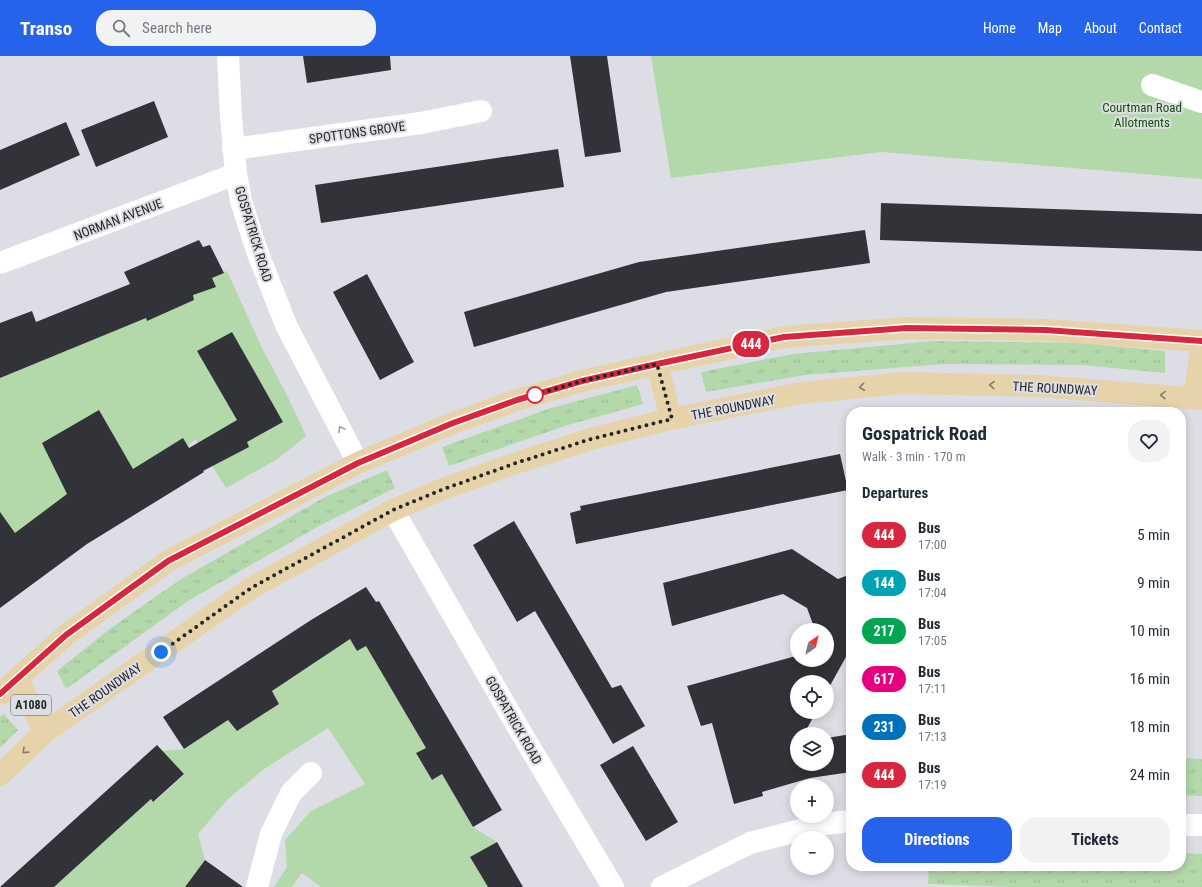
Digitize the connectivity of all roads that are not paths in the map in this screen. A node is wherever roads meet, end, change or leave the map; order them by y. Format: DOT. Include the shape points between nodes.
graph roads {
  1 [pos="228,56"];
  2 [pos="1152,85"];
  3 [pos="1202,102"];
  4 [pos="481,111"];
  5 [pos="233,149"];
  6 [pos="236,174"];
  7 [pos="0,263"];
  8 [pos="1202,341"];
  9 [pos="657,364"];
  10 [pos="1198,398"];
  11 [pos="672,419"];
  12 [pos="358,463"];
  13 [pos="393,510"];
  14 [pos="17,679"];
  15 [pos="0,694"];
  16 [pos="45,732"];
  17 [pos="311,773"];
  18 [pos="0,775"];
  19 [pos="846,822"];
  20 [pos="1186,825"];
  21 [pos="1202,826"];
  22 [pos="257,887"];
  23 [pos="613,887"];
  24 [pos="662,887"];
  1 -- 5 [label="street, GOSPATRICK ROAD"];
  2 -- 3 [label="street"];
  4 -- 5 [label="street, SPOTTONS GROVE" via="421,123"];
  5 -- 6 [label="street, GOSPATRICK ROAD"];
  6 -- 7 [label="street, NORMAN AVENUE"];
  12 -- 6 [label="street, GOSPATRICK ROAD, one-way" via="286,326 257,251"];
  8 -- 9 [label="main road, A1080" via="1045,330 907,328 784,337"];
  8 -- 10 [label="main road, A1080"];
  9 -- 11 [label="main road"];
  9 -- 12 [label="main road, A1080" via="582,381 517,400 453,423"];
  10 -- 11 [label="main road, THE ROUNDWAY / A1080, one-way" via="1039,386 902,383 800,393"];
  11 -- 13 [label="main road, THE ROUNDWAY / A1080" via="591,439 516,463"];
  12 -- 14 [label="main road, A1080" via="168,561 66,635"];
  13 -- 16 [label="main road, THE ROUNDWAY / A1080" via="251,588"];
  13 -- 23 [label="street, GOSPATRICK ROAD"];
  14 -- 15 [label="main road, A1080"];
  14 -- 16 [label="main road, A1080"];
  16 -- 18 [label="main road, THE ROUNDWAY / A1080, one-way"];
  17 -- 22 [label="street" via="291,793 271,834"];
  19 -- 24 [label="street" via="824,824 750,843"];
  20 -- 21 [label="street"];
}
